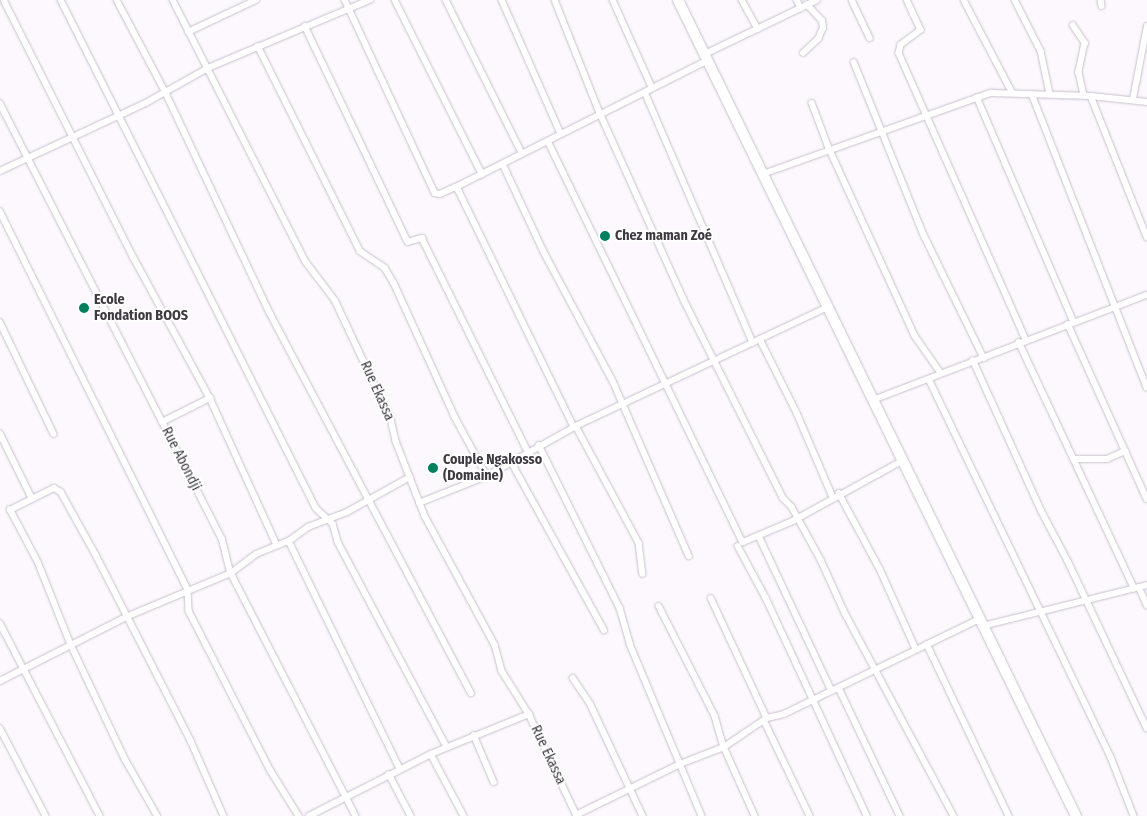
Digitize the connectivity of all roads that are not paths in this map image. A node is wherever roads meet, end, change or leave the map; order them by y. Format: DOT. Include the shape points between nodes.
graph roads {
  1 [pos="4,0"];
  2 [pos="61,0"];
  3 [pos="116,0"];
  4 [pos="173,0"];
  5 [pos="256,0"];
  6 [pos="345,0"];
  7 [pos="370,0"];
  8 [pos="395,0"];
  9 [pos="446,0"];
  10 [pos="502,0"];
  11 [pos="555,0"];
  12 [pos="613,0"];
  13 [pos="678,0"];
  14 [pos="742,0"];
  15 [pos="797,0"];
  16 [pos="817,0"];
  17 [pos="852,0"];
  18 [pos="907,0"];
  19 [pos="964,0"];
  20 [pos="1015,0"];
  21 [pos="807,5"];
  22 [pos="801,8"];
  23 [pos="350,9"];
  24 [pos="1073,25"];
  25 [pos="305,26"];
  26 [pos="1147,26"];
  27 [pos="758,29"];
  28 [pos="188,32"];
  29 [pos="870,38"];
  30 [pos="258,46"];
  31 [pos="803,53"];
  32 [pos="706,57"];
  33 [pos="854,62"];
  34 [pos="208,68"];
  35 [pos="652,87"];
  36 [pos="645,92"];
  37 [pos="1012,92"];
  38 [pos="166,93"];
  39 [pos="1032,94"];
  40 [pos="1050,94"];
  41 [pos="1088,95"];
  42 [pos="977,97"];
  43 [pos="1133,99"];
  44 [pos="1147,102"];
  45 [pos="0,103"];
  46 [pos="812,103"];
  47 [pos="600,113"];
  48 [pos="119,114"];
  49 [pos="927,117"];
  50 [pos="882,133"];
  51 [pos="561,134"];
  52 [pos="73,136"];
  53 [pos="548,141"];
  54 [pos="829,148"];
  55 [pos="522,153"];
  56 [pos="28,158"];
  57 [pos="503,164"];
  58 [pos="0,171"];
  59 [pos="482,174"];
  60 [pos="763,174"];
  61 [pos="456,187"];
  62 [pos="0,212"];
  63 [pos="1147,237"];
  64 [pos="1147,295"];
  65 [pos="1114,306"];
  66 [pos="828,307"];
  67 [pos="0,322"];
  68 [pos="1071,323"];
  69 [pos="760,339"];
  70 [pos="1026,339"];
  71 [pos="1019,342"];
  72 [pos="753,344"];
  73 [pos="984,358"];
  74 [pos="973,360"];
  75 [pos="716,362"];
  76 [pos="941,373"];
  77 [pos="929,379"];
  78 [pos="665,385"];
  79 [pos="1147,387"];
  80 [pos="210,398"];
  81 [pos="873,400"];
  82 [pos="623,403"];
  83 [pos="162,422"];
  84 [pos="575,426"];
  85 [pos="0,433"];
  86 [pos="54,434"];
  87 [pos="539,445"];
  88 [pos="1125,451"];
  89 [pos="529,454"];
  90 [pos="1075,459"];
  91 [pos="902,461"];
  92 [pos="512,463"];
  93 [pos="410,476"];
  94 [pos="487,476"];
  95 [pos="836,495"];
  96 [pos="32,498"];
  97 [pos="1147,499"];
  98 [pos="369,500"];
  99 [pos="419,503"];
  100 [pos="797,518"];
  101 [pos="326,521"];
  102 [pos="759,536"];
  103 [pos="289,541"];
  104 [pos="277,545"];
  105 [pos="738,546"];
  106 [pos="689,556"];
  107 [pos="231,573"];
  108 [pos="643,574"];
  109 [pos="1147,584"];
  110 [pos="1136,587"];
  111 [pos="188,590"];
  112 [pos="711,598"];
  113 [pos="1086,600"];
  114 [pos="1147,605"];
  115 [pos="660,606"];
  116 [pos="1039,611"];
  117 [pos="126,618"];
  118 [pos="0,623"];
  119 [pos="982,623"];
  120 [pos="604,630"];
  121 [pos="927,644"];
  122 [pos="71,646"];
  123 [pos="916,649"];
  124 [pos="877,669"];
  125 [pos="24,671"];
  126 [pos="573,678"];
  127 [pos="0,681"];
  128 [pos="839,688"];
  129 [pos="832,691"];
  130 [pos="471,693"];
  131 [pos="813,698"];
  132 [pos="529,714"];
  133 [pos="765,719"];
  134 [pos="0,728"];
  135 [pos="1147,728"];
  136 [pos="474,735"];
  137 [pos="447,747"];
  138 [pos="724,747"];
  139 [pos="431,754"];
  140 [pos="680,764"];
  141 [pos="400,769"];
  142 [pos="389,774"];
  143 [pos="494,782"];
  144 [pos="627,788"];
  145 [pos="346,797"];
  146 [pos="46,816"];
  147 [pos="100,816"];
  148 [pos="157,816"];
  149 [pos="224,816"];
  150 [pos="299,816"];
  151 [pos="309,816"];
  152 [pos="356,816"];
  153 [pos="411,816"];
  154 [pos="464,816"];
  155 [pos="576,816"];
  156 [pos="643,816"];
  157 [pos="702,816"];
  158 [pos="755,816"];
  159 [pos="810,816"];
  160 [pos="867,816"];
  161 [pos="900,816"];
  162 [pos="954,816"];
  163 [pos="1009,816"];
  164 [pos="1076,816"];
  165 [pos="1134,816"];
  1 -- 52 [label="street"];
  2 -- 48 [label="street"];
  3 -- 38 [label="street"];
  4 -- 28 [label="street, Rue Ekassa"];
  5 -- 28 [label="street"];
  6 -- 23 [label="street"];
  7 -- 23 [label="street"];
  8 -- 59 [label="street"];
  9 -- 55 [label="street"];
  10 -- 51 [label="street"];
  11 -- 47 [label="street"];
  12 -- 35 [label="street"];
  13 -- 32 [label="highway"];
  14 -- 27 [label="street"];
  15 -- 22 [label="street"];
  16 -- 21 [label="street"];
  17 -- 29 [label="street"];
  18 -- 49 [label="street" via="920,30 901,45 899,52"];
  19 -- 37 [label="street"];
  20 -- 40 [label="street" via="1041,51"];
  21 -- 22 [label="street"];
  21 -- 31 [label="street" via="822,21 823,28 818,40"];
  22 -- 27 [label="street"];
  23 -- 25 [label="street"];
  23 -- 61 [label="street" via="435,193"];
  24 -- 41 [label="street" via="1085,43 1079,72"];
  25 -- 30 [label="street"];
  25 -- 89 [label="street" via="408,242 422,238"];
  26 -- 43 [label="street"];
  27 -- 32 [label="street"];
  28 -- 34 [label="street, Rue Ekassa"];
  30 -- 34 [label="street"];
  30 -- 94 [label="street" via="360,251 385,268 394,283 436,377"];
  32 -- 35 [label="street"];
  32 -- 60 [label="highway"];
  33 -- 50 [label="street"];
  34 -- 38 [label="street"];
  34 -- 93 [label="street, Rue Ekassa" via="306,262 336,300 391,419"];
  35 -- 36 [label="street"];
  36 -- 47 [label="street"];
  36 -- 72 [label="street"];
  37 -- 39 [label="street"];
  37 -- 42 [label="street"];
  38 -- 48 [label="street"];
  38 -- 98 [label="street" via="270,313"];
  39 -- 40 [label="street"];
  39 -- 65 [label="street"];
  40 -- 41 [label="street"];
  41 -- 43 [label="street"];
  41 -- 63 [label="street"];
  42 -- 49 [label="street"];
  42 -- 68 [label="street"];
  43 -- 44 [label="street"];
  45 -- 56 [label="street, Rue Abondji"];
  46 -- 54 [label="street"];
  47 -- 51 [label="street"];
  47 -- 75 [label="street" via="684,300"];
  48 -- 52 [label="street"];
  48 -- 101 [label="street" via="316,508"];
  49 -- 50 [label="street"];
  49 -- 70 [label="street"];
  50 -- 54 [label="street"];
  50 -- 73 [label="street" via="924,235"];
  51 -- 53 [label="street"];
  52 -- 56 [label="street"];
  52 -- 80 [label="street"];
  53 -- 55 [label="street"];
  53 -- 78 [label="street"];
  54 -- 60 [label="street"];
  54 -- 76 [label="street" via="915,336"];
  55 -- 57 [label="street"];
  56 -- 58 [label="street"];
  56 -- 83 [label="street, Rue Abondji"];
  57 -- 59 [label="street"];
  57 -- 82 [label="street"];
  59 -- 61 [label="street"];
  60 -- 66 [label="highway"];
  61 -- 84 [label="street"];
  62 -- 111 [label="street"];
  64 -- 65 [label="street"];
  65 -- 68 [label="street"];
  65 -- 79 [label="street"];
  66 -- 69 [label="street"];
  66 -- 81 [label="highway"];
  67 -- 86 [label="street"];
  68 -- 70 [label="street"];
  68 -- 88 [label="street"];
  69 -- 72 [label="street"];
  69 -- 95 [label="street"];
  70 -- 71 [label="street"];
  71 -- 73 [label="street"];
  71 -- 90 [label="street"];
  72 -- 75 [label="street"];
  73 -- 74 [label="street"];
  74 -- 76 [label="street"];
  74 -- 113 [label="street"];
  75 -- 78 [label="street"];
  75 -- 100 [label="street" via="783,498"];
  76 -- 77 [label="street"];
  77 -- 81 [label="street"];
  77 -- 116 [label="street"];
  78 -- 82 [label="street"];
  78 -- 102 [label="street" via="743,542"];
  80 -- 83 [label="street"];
  80 -- 104 [label="street"];
  81 -- 91 [label="highway"];
  82 -- 84 [label="street"];
  82 -- 106 [label="street"];
  83 -- 107 [label="street, Rue Abondji" via="222,538"];
  84 -- 87 [label="street"];
  84 -- 108 [label="street" via="640,543"];
  85 -- 96 [label="street"];
  87 -- 89 [label="street"];
  87 -- 140 [label="street" via="620,608 630,644"];
  88 -- 90 [label="street" via="1107,459"];
  88 -- 97 [label="street"];
  89 -- 92 [label="street"];
  90 -- 110 [label="street"];
  91 -- 95 [label="street"];
  91 -- 119 [label="highway"];
  92 -- 94 [label="street"];
  92 -- 120 [label="street"];
  93 -- 98 [label="street"];
  93 -- 99 [label="street, Rue Ekassa"];
  94 -- 99 [label="street"];
  95 -- 100 [label="street"];
  95 -- 123 [label="street" via="880,568"];
  96 -- 117 [label="street" via="54,488 61,492"];
  96 -- 122 [label="street" via="10,510 38,564"];
  98 -- 101 [label="street"];
  98 -- 130 [label="street"];
  99 -- 132 [label="street, Rue Ekassa" via="497,648 502,671"];
  100 -- 102 [label="street"];
  100 -- 124 [label="street"];
  101 -- 103 [label="street" via="308,527"];
  101 -- 137 [label="street" via="333,524 338,542"];
  102 -- 129 [label="street"];
  103 -- 104 [label="street"];
  103 -- 141 [label="street"];
  104 -- 107 [label="street" via="256,554"];
  105 -- 131 [label="street"];
  107 -- 111 [label="street"];
  107 -- 145 [label="street, Rue Abondji"];
  109 -- 110 [label="street"];
  110 -- 113 [label="street"];
  110 -- 114 [label="street"];
  111 -- 117 [label="street"];
  111 -- 150 [label="street" via="189,611 271,771"];
  112 -- 133 [label="street"];
  113 -- 116 [label="street"];
  113 -- 135 [label="street"];
  115 -- 138 [label="street" via="715,716"];
  116 -- 119 [label="street"];
  116 -- 165 [label="street" via="1111,758"];
  117 -- 122 [label="street"];
  117 -- 149 [label="street" via="191,741"];
  118 -- 125 [label="street"];
  119 -- 121 [label="street"];
  119 -- 164 [label="highway"];
  121 -- 123 [label="street"];
  121 -- 163 [label="street"];
  122 -- 125 [label="street"];
  122 -- 148 [label="street" via="125,760"];
  123 -- 124 [label="street"];
  124 -- 128 [label="street"];
  124 -- 162 [label="street"];
  125 -- 127 [label="street"];
  125 -- 147 [label="street"];
  126 -- 144 [label="street" via="590,703"];
  128 -- 129 [label="street"];
  128 -- 161 [label="street"];
  129 -- 131 [label="street"];
  131 -- 133 [label="street" via="784,714"];
  131 -- 160 [label="street"];
  132 -- 136 [label="street"];
  132 -- 155 [label="street, Rue Ekassa"];
  133 -- 138 [label="street"];
  133 -- 159 [label="street"];
  134 -- 146 [label="street"];
  136 -- 137 [label="street"];
  136 -- 143 [label="street"];
  137 -- 139 [label="street"];
  138 -- 140 [label="street"];
  138 -- 158 [label="street"];
  139 -- 141 [label="street"];
  139 -- 154 [label="street"];
  140 -- 144 [label="street"];
  140 -- 157 [label="street"];
  141 -- 142 [label="street"];
  142 -- 145 [label="street"];
  142 -- 153 [label="street"];
  144 -- 155 [label="street"];
  144 -- 156 [label="street"];
  145 -- 151 [label="street"];
  145 -- 152 [label="street, Rue Abondji"];
}
